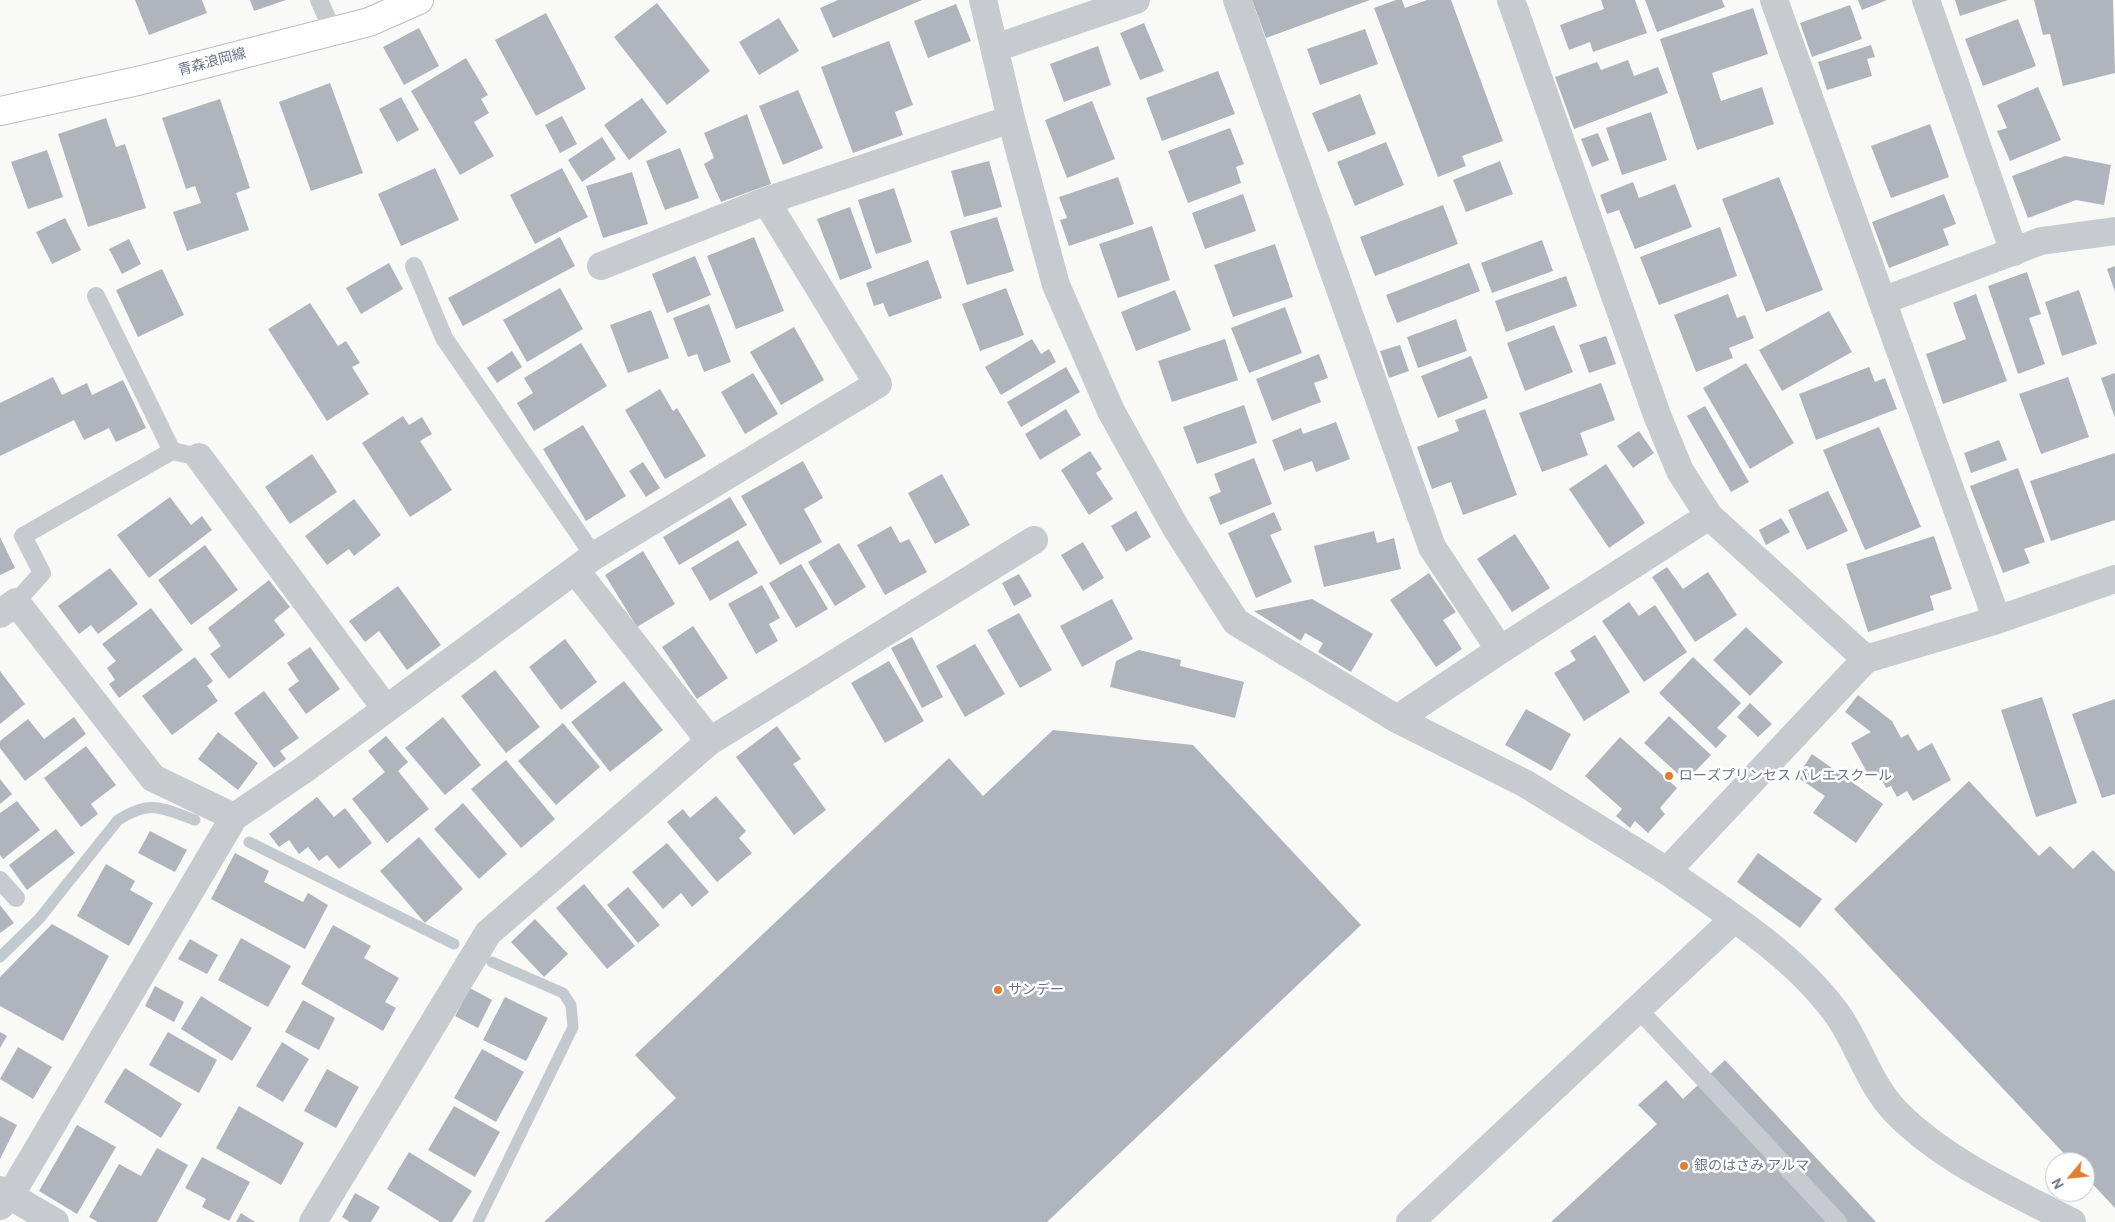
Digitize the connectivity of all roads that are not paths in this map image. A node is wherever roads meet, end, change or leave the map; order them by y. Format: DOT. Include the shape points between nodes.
graph roads {
  1 [pos="319,0"];
  2 [pos="419,0"];
  3 [pos="983,0"];
  4 [pos="1136,0"];
  5 [pos="1237,0"];
  6 [pos="1511,0"];
  7 [pos="1774,0"];
  8 [pos="1926,0"];
  9 [pos="333,31"];
  10 [pos="995,48"];
  11 [pos="0,111"];
  12 [pos="1011,119"];
  13 [pos="766,200"];
  14 [pos="2115,231"];
  15 [pos="2014,252"];
  16 [pos="414,266"];
  17 [pos="601,266"];
  18 [pos="96,296"];
  19 [pos="1882,301"];
  20 [pos="172,451"];
  21 [pos="199,457"];
  22 [pos="1709,516"];
  23 [pos="1034,540"];
  24 [pos="584,563"];
  25 [pos="2115,579"];
  26 [pos="8,608"];
  27 [pos="1997,620"];
  28 [pos="1500,650"];
  29 [pos="1866,659"];
  30 [pos="386,709"];
  31 [pos="1397,719"];
  32 [pos="710,741"];
  33 [pos="234,817"];
  34 [pos="1668,871"];
  35 [pos="0,880"];
  36 [pos="16,898"];
  37 [pos="1734,919"];
  38 [pos="1638,1009"];
  39 [pos="3,1197"];
  40 [pos="55,1222"];
  41 [pos="313,1222"];
  42 [pos="1410,1222"];
  43 [pos="1838,1222"];
  44 [pos="2072,1222"];
  1 -- 9 [label="lane"];
  2 -- 9 [label="main road, 青森浪岡線" via="369,22"];
  3 -- 10 [label="street"];
  4 -- 10 [label="street"];
  5 -- 28 [label="street" via="1432,547"];
  6 -- 22 [label="street" via="1657,415 1680,471"];
  7 -- 19 [label="street"];
  8 -- 15 [label="street"];
  9 -- 11 [label="main road, 青森浪岡線" via="142,80"];
  10 -- 12 [label="street"];
  12 -- 13 [label="street"];
  12 -- 31 [label="street" via="1056,285 1111,411 1176,528 1236,622"];
  13 -- 17 [label="street"];
  13 -- 24 [label="street" via="878,384"];
  14 -- 15 [label="street" via="2041,241"];
  15 -- 19 [label="street"];
  16 -- 24 [label="lane" via="444,338"];
  18 -- 20 [label="lane"];
  19 -- 27 [label="street"];
  20 -- 21 [label="lane"];
  20 -- 26 [label="lane" via="24,536 42,573"];
  21 -- 30 [label="street"];
  22 -- 28 [label="street"];
  22 -- 29 [label="street"];
  23 -- 32 [label="street"];
  24 -- 30 [label="street"];
  24 -- 32 [label="street"];
  25 -- 27 [label="street"];
  26 -- 33 [label="street" via="153,778"];
  27 -- 29 [label="street"];
  28 -- 31 [label="street"];
  29 -- 34 [label="street"];
  30 -- 33 [label="street"];
  31 -- 34 [label="street" via="1526,784"];
  32 -- 41 [label="street" via="488,933"];
  33 -- 39 [label="street"];
  34 -- 37 [label="street"];
  35 -- 36 [label="lane"];
  37 -- 38 [label="street"];
  37 -- 44 [label="street" via="1789,961 1818,990 1840,1019 1874,1083 1896,1112 1978,1174"];
  38 -- 42 [label="street"];
  38 -- 43 [label="lane"];
  39 -- 40 [label="street"];
}
